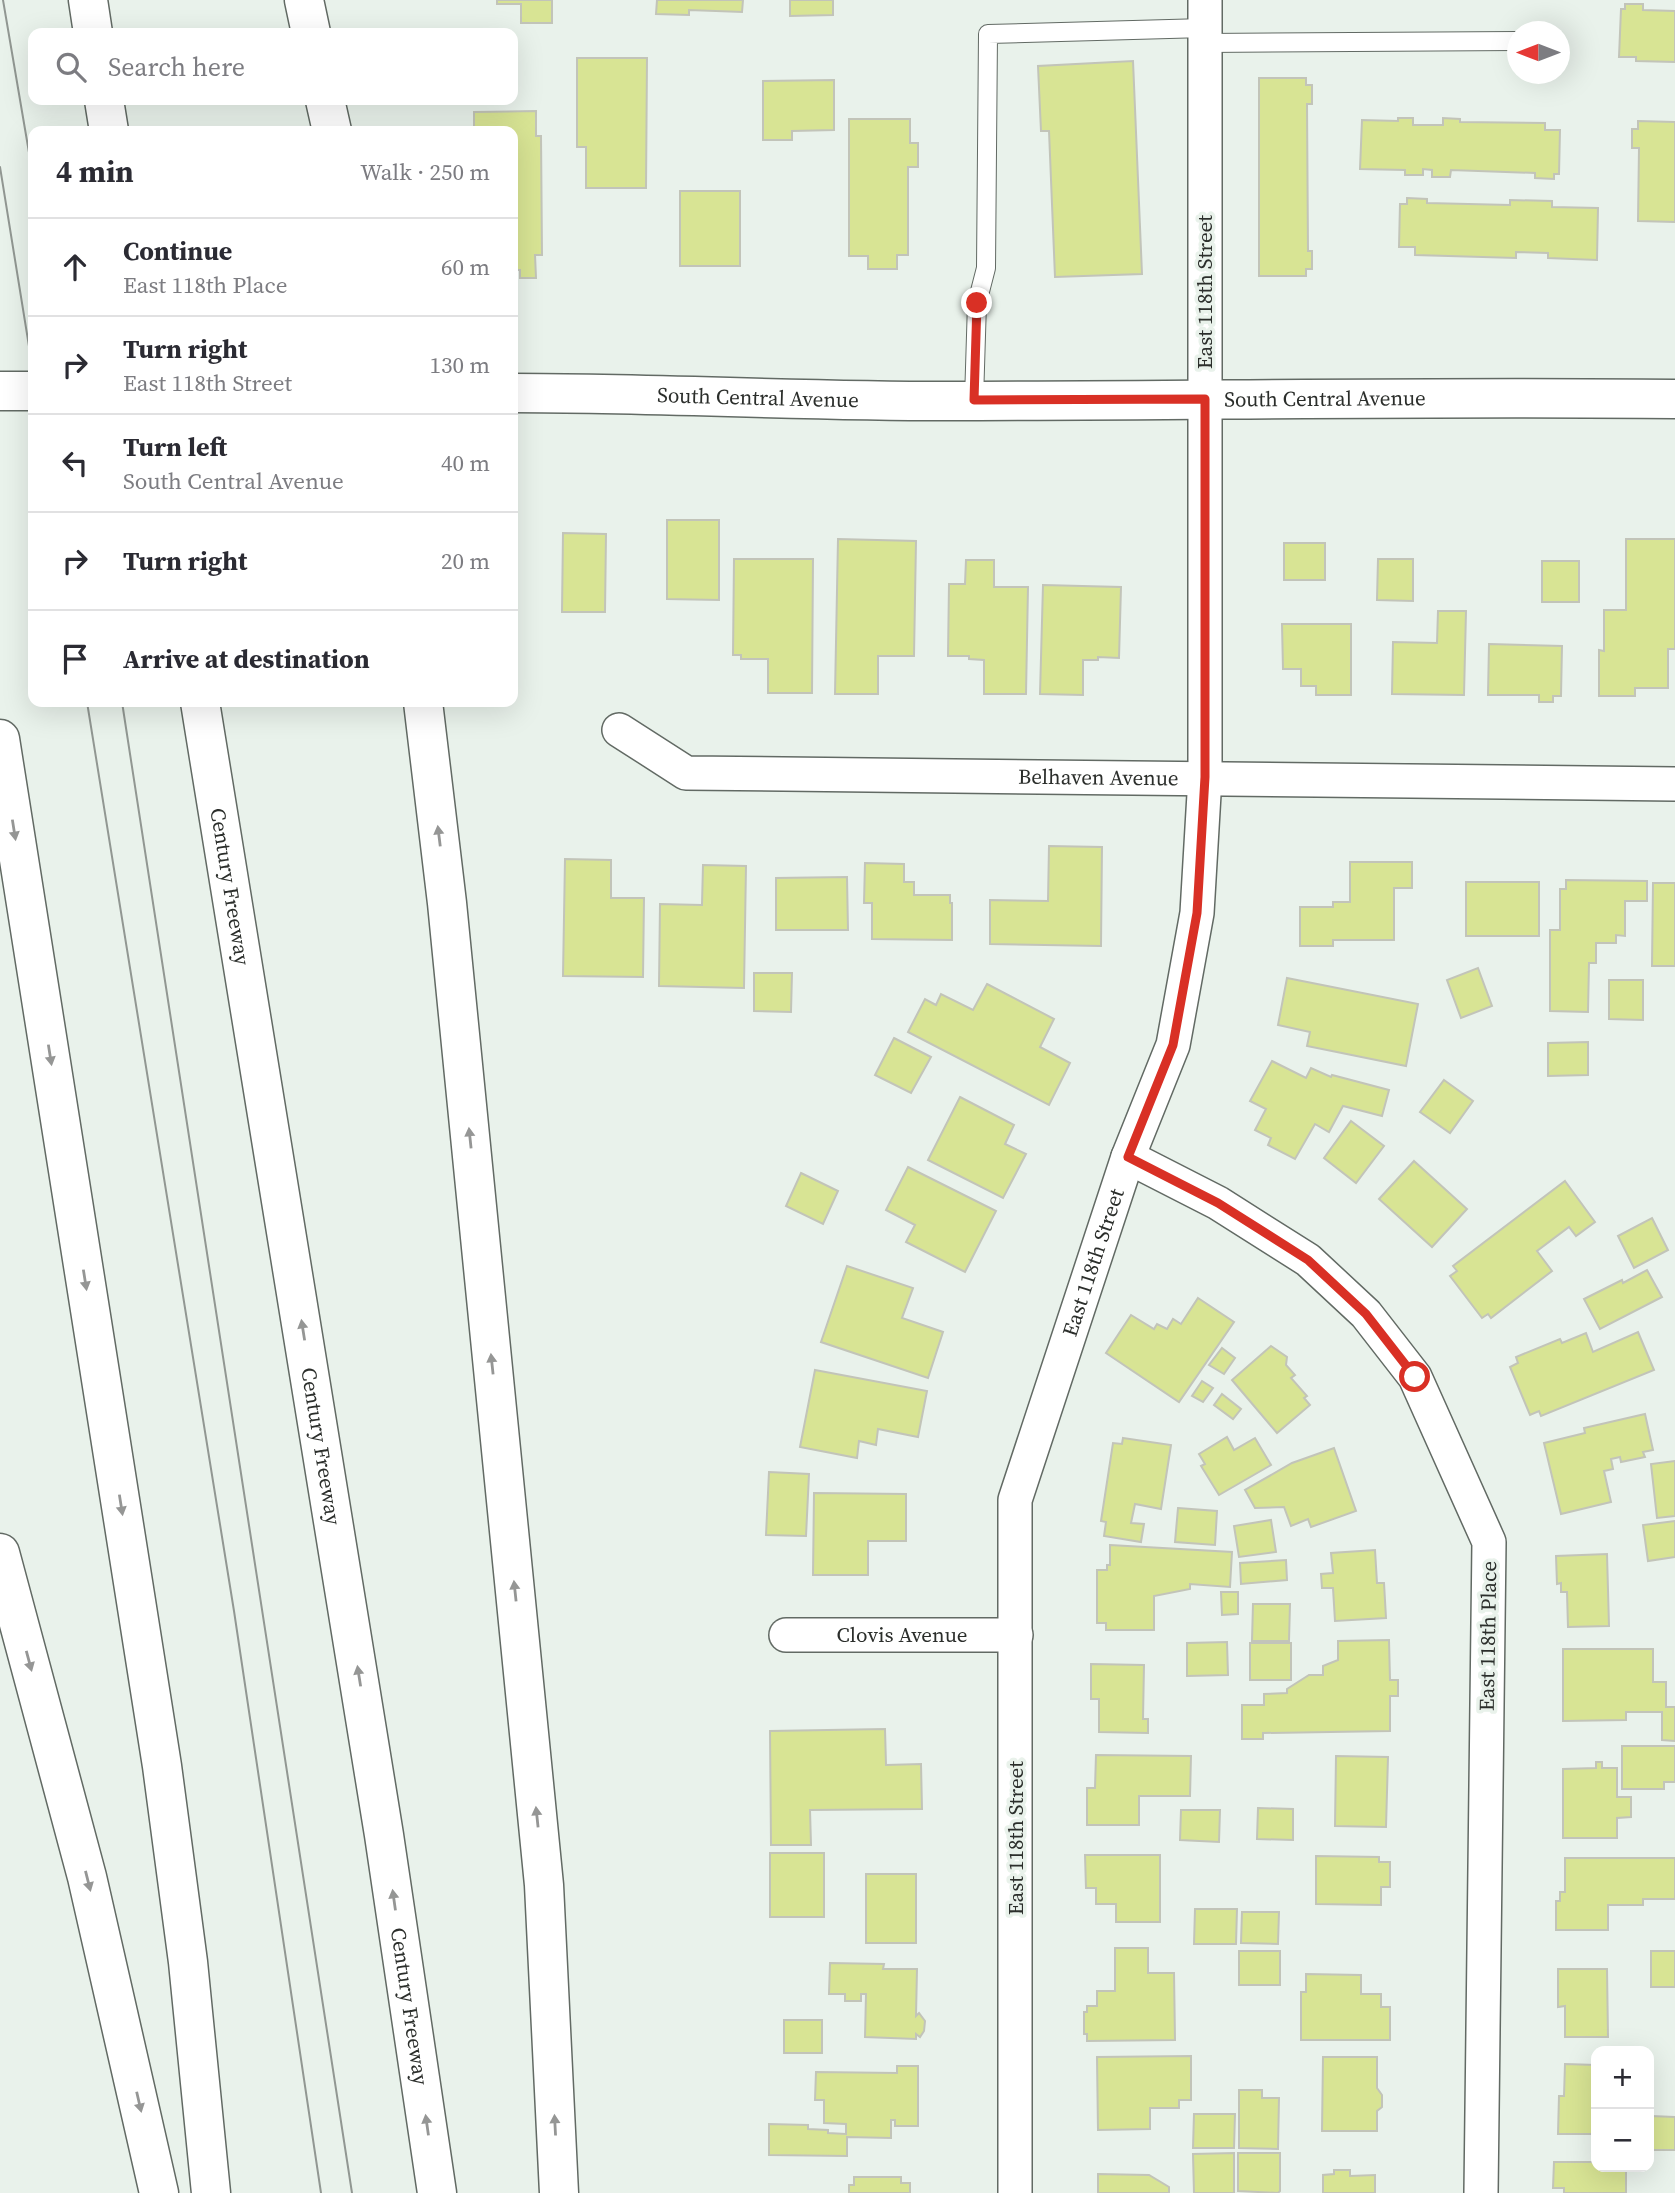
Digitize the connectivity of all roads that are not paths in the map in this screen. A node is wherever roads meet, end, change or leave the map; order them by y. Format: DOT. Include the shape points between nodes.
graph roads {
  1 [pos="88,0"];
  2 [pos="304,0"];
  3 [pos="1205,24"];
  4 [pos="92,28"];
  5 [pos="310,28"];
  6 [pos="1507,40"];
  7 [pos="105,105"];
  8 [pos="326,105"];
  9 [pos="108,126"];
  10 [pos="331,126"];
  11 [pos="0,391"];
  12 [pos="28,391"];
  13 [pos="518,393"];
  14 [pos="1205,399"];
  15 [pos="1675,399"];
  16 [pos="974,400"];
  17 [pos="201,707"];
  18 [pos="424,707"];
  19 [pos="619,730"];
  20 [pos="0,739"];
  21 [pos="1205,777"];
  22 [pos="1675,783"];
  23 [pos="1128,1157"];
  24 [pos="0,1553"];
  25 [pos="786,1635"];
  26 [pos="1016,1635"];
  27 [pos="159,2193"];
  28 [pos="211,2193"];
  29 [pos="438,2193"];
  30 [pos="559,2193"];
  31 [pos="1015,2193"];
  32 [pos="1481,2193"];
  1 -- 4 [label="main road"];
  2 -- 5 [label="main road"];
  3 -- 6 [label="lane"];
  3 -- 14 [label="street, East 118th Street"];
  3 -- 16 [label="lane" via="988,34 986,268 977,303"];
  7 -- 9 [label="main road"];
  8 -- 10 [label="main road"];
  11 -- 12 [label="main road"];
  13 -- 16 [label="main road, South Central Avenue"];
  14 -- 15 [label="main road, South Central Avenue"];
  14 -- 16 [label="main road, South Central Avenue"];
  14 -- 21 [label="street, East 118th Street"];
  29 -- 17 [label="main road, Century Freeway, one-way"];
  30 -- 18 [label="main road, one-way" via="544,1885"];
  19 -- 21 [label="street, Belhaven Avenue" via="686,773"];
  20 -- 28 [label="main road, one-way" via="162,1766"];
  21 -- 22 [label="street, Belhaven Avenue"];
  21 -- 23 [label="street, East 118th Street" via="1197,913 1173,1045"];
  23 -- 26 [label="street, East 118th Street" via="1015,1500"];
  23 -- 32 [label="street, East 118th Place" via="1218,1203 1308,1260 1366,1314 1415,1377 1489,1542"];
  24 -- 27 [label="main road, one-way" via="87,1877"];
  25 -- 26 [label="street, Clovis Avenue"];
  26 -- 31 [label="street, East 118th Street"];
}
